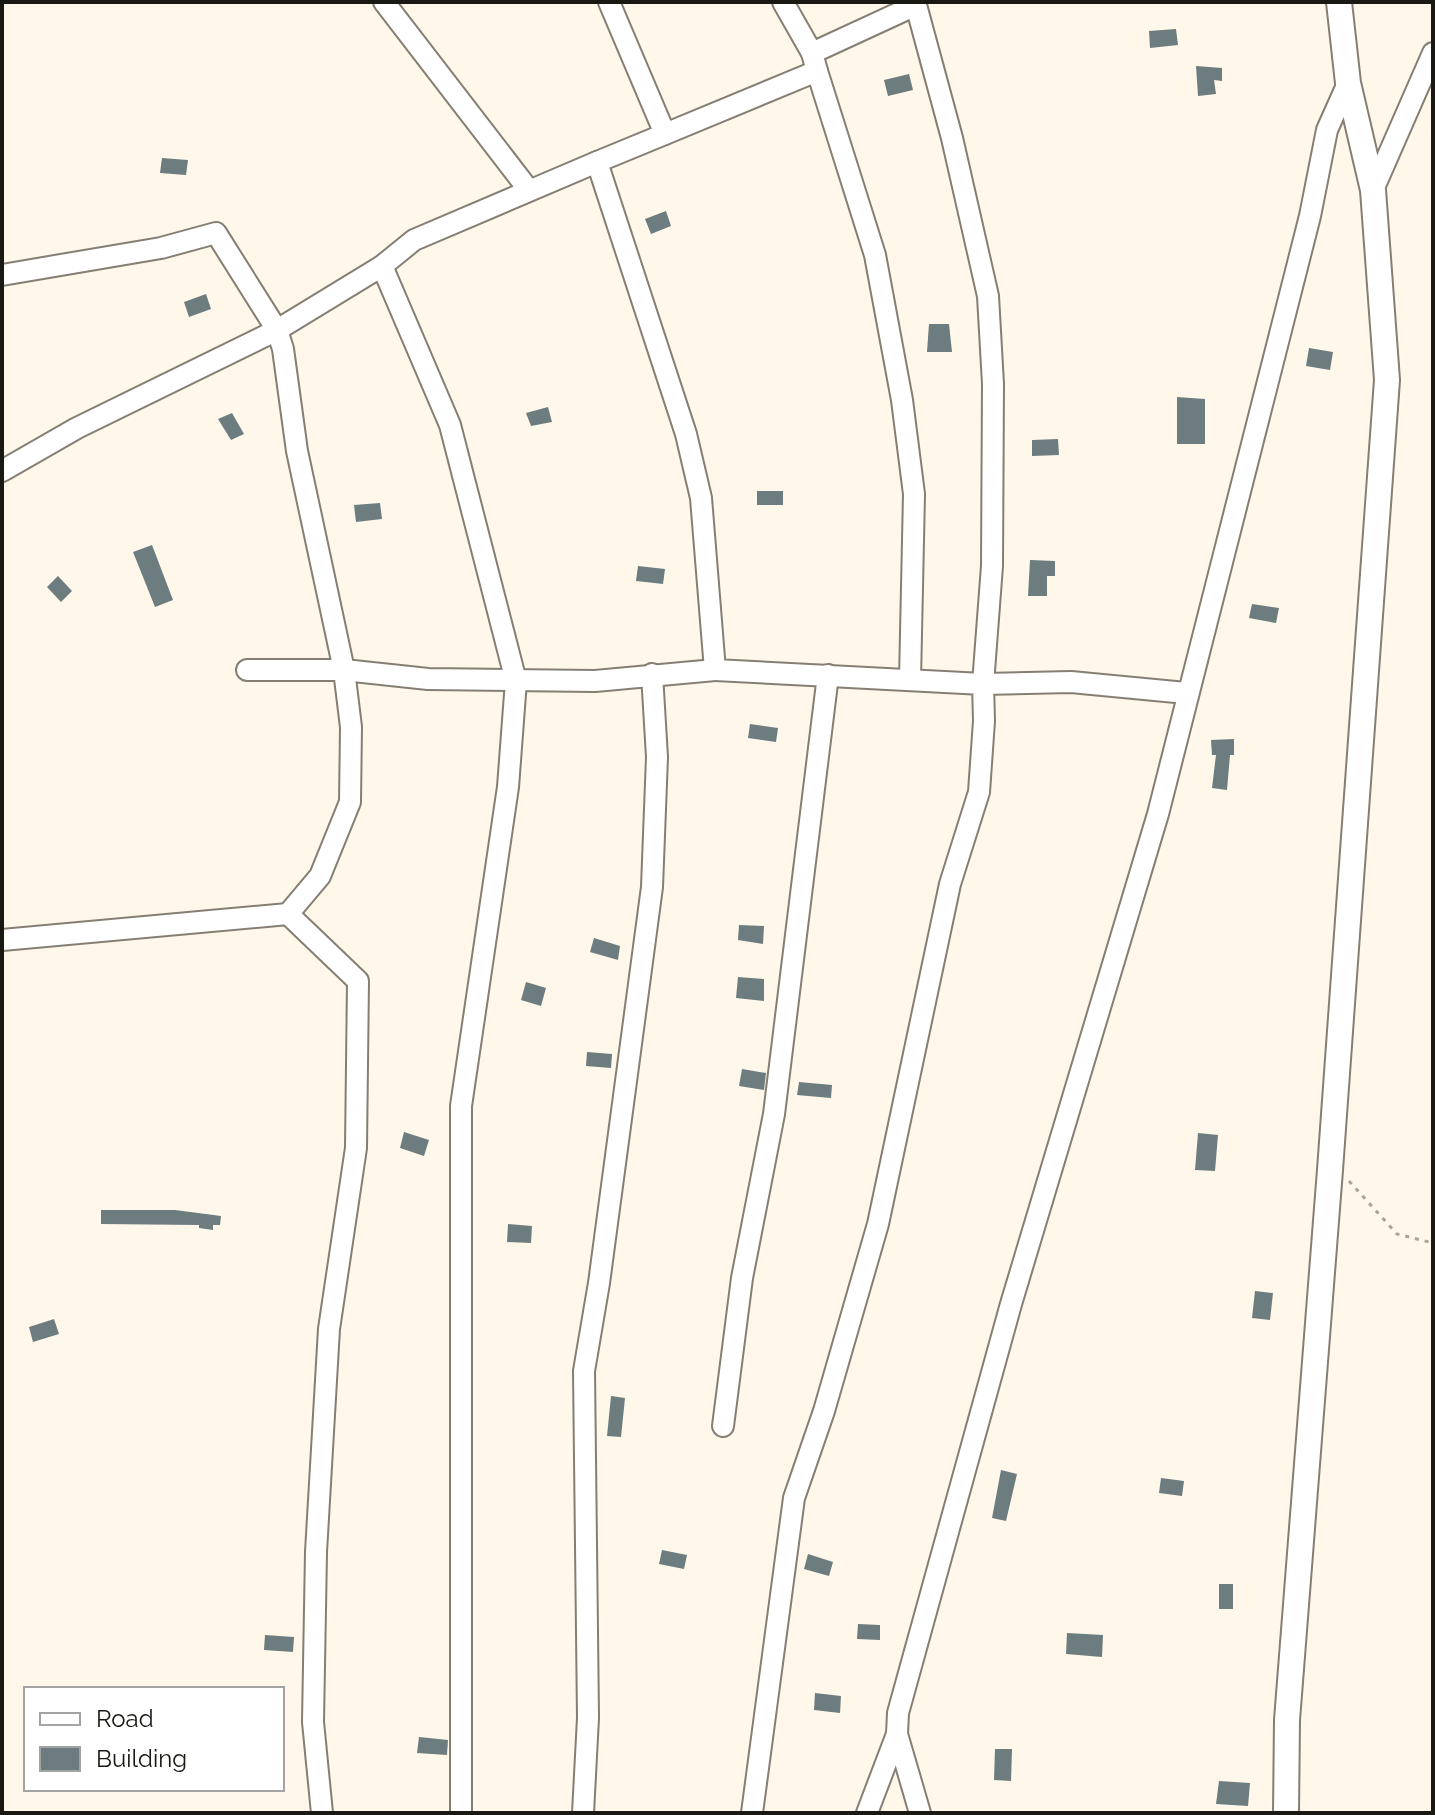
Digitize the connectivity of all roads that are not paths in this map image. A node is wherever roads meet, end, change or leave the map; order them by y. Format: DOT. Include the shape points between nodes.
graph roads {
  1 [pos="384,2"];
  2 [pos="609,2"];
  3 [pos="783,2"];
  4 [pos="1339,2"];
  5 [pos="918,3"];
  6 [pos="1433,53"];
  7 [pos="814,62"];
  8 [pos="1348,83"];
  9 [pos="665,134"];
  10 [pos="597,162"];
  11 [pos="528,189"];
  12 [pos="1373,190"];
  13 [pos="382,266"];
  14 [pos="2,275"];
  15 [pos="277,330"];
  16 [pos="2,471"];
  17 [pos="247,670"];
  18 [pos="344,670"];
  19 [pos="715,670"];
  20 [pos="652,674"];
  21 [pos="828,675"];
  22 [pos="910,680"];
  23 [pos="516,681"];
  24 [pos="983,684"];
  25 [pos="1186,693"];
  26 [pos="288,914"];
  27 [pos="2,940"];
  28 [pos="723,1426"];
  29 [pos="897,1734"];
  30 [pos="322,1813"];
  31 [pos="461,1813"];
  32 [pos="583,1813"];
  33 [pos="752,1813"];
  34 [pos="867,1813"];
  35 [pos="920,1813"];
  36 [pos="1286,1813"];
  1 -- 11 [label="street"];
  2 -- 9 [label="street"];
  3 -- 7 [label="street"];
  4 -- 8 [label="main road"];
  5 -- 7 [label="street"];
  5 -- 24 [label="street" via="988,296 992,566"];
  6 -- 12 [label="street"];
  7 -- 9 [label="street"];
  7 -- 22 [label="street" via="875,255 902,400 914,494"];
  8 -- 12 [label="main road"];
  8 -- 25 [label="street" via="1327,130 1310,216"];
  9 -- 10 [label="street"];
  10 -- 11 [label="street"];
  10 -- 19 [label="street" via="686,434 701,498"];
  11 -- 13 [label="street" via="414,240"];
  12 -- 36 [label="main road" via="1387,380 1287,1720"];
  13 -- 15 [label="street"];
  13 -- 23 [label="street" via="450,425"];
  14 -- 15 [label="street" via="161,248 216,233"];
  15 -- 16 [label="street" via="77,428"];
  15 -- 18 [label="street"];
  17 -- 18 [label="street"];
  18 -- 23 [label="street"];
  18 -- 26 [label="street" via="351,727 350,802 320,876"];
  19 -- 20 [label="street"];
  19 -- 21 [label="street"];
  20 -- 23 [label="street" via="595,681"];
  20 -- 32 [label="street" via="657,757 652,887 584,1371 588,1718"];
  21 -- 22 [label="street"];
  21 -- 28 [label="street" via="774,1114 742,1278"];
  22 -- 24 [label="street"];
  23 -- 31 [label="street" via="508,787 461,1106"];
  24 -- 25 [label="street" via="1071,682"];
  24 -- 33 [label="street" via="979,792 950,884 878,1224 794,1498"];
  25 -- 29 [label="street" via="1158,814 1011,1304 898,1713"];
  26 -- 27 [label="street"];
  26 -- 30 [label="street" via="358,981 356,1148 329,1329 316,1552 313,1722"];
  29 -- 34 [label="street"];
  29 -- 35 [label="street"];
}
